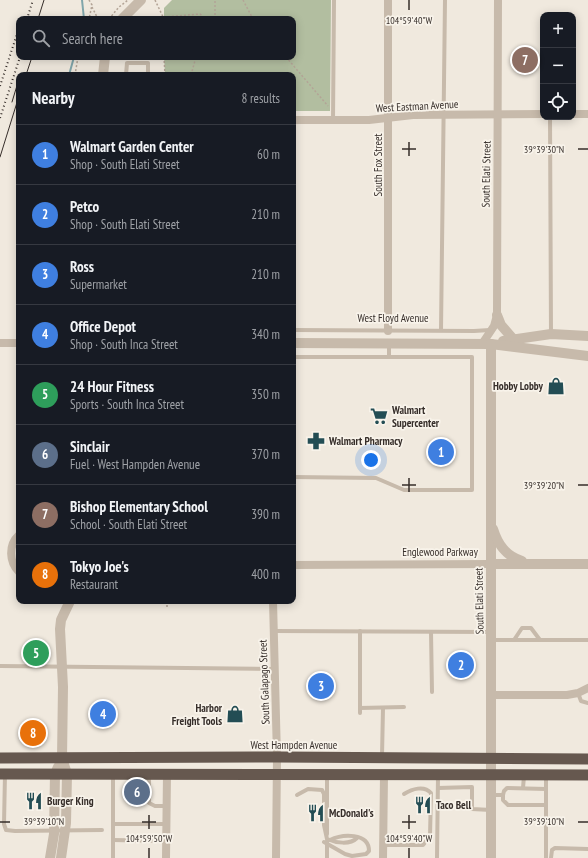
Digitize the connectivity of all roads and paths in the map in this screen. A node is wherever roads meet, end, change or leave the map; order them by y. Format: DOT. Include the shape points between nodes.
graph roads {
  1 [pos="89,0"];
  2 [pos="128,0"];
  3 [pos="141,0"];
  4 [pos="155,0"];
  5 [pos="215,0"];
  6 [pos="243,0"];
  7 [pos="334,0"];
  8 [pos="388,0"];
  9 [pos="444,0"];
  10 [pos="498,0"];
  11 [pos="92,7"];
  12 [pos="90,16"];
  13 [pos="96,16"];
  14 [pos="112,16"];
  15 [pos="125,16"];
  16 [pos="163,16"];
  17 [pos="182,16"];
  18 [pos="202,16"];
  19 [pos="215,16"];
  20 [pos="251,16"];
  21 [pos="78,60"];
  22 [pos="105,60"];
  23 [pos="164,60"];
  24 [pos="195,60"];
  25 [pos="288,60"];
  26 [pos="76,72"];
  27 [pos="103,72"];
  28 [pos="126,72"];
  29 [pos="148,72"];
  30 [pos="165,72"];
  31 [pos="193,72"];
  32 [pos="499,114"];
  33 [pos="540,114"];
  34 [pos="576,114"];
  35 [pos="588,114"];
  36 [pos="443,115"];
  37 [pos="333,116"];
  38 [pos="390,117"];
  39 [pos="296,120"];
  40 [pos="550,120"];
  41 [pos="498,315"];
  42 [pos="492,329"];
  43 [pos="296,330"];
  44 [pos="441,330"];
  45 [pos="388,331"];
  46 [pos="551,334"];
  47 [pos="588,336"];
  48 [pos="514,340"];
  49 [pos="0,343"];
  50 [pos="16,343"];
  51 [pos="296,343"];
  52 [pos="389,344"];
  53 [pos="487,344"];
  54 [pos="588,356"];
  55 [pos="296,357"];
  56 [pos="388,357"];
  57 [pos="296,477"];
  58 [pos="490,517"];
  59 [pos="16,538"];
  60 [pos="490,564"];
  61 [pos="534,564"];
  62 [pos="588,564"];
  63 [pos="296,565"];
  64 [pos="16,567"];
  65 [pos="69,604"];
  66 [pos="167,604"];
  67 [pos="273,604"];
  68 [pos="167,608"];
  69 [pos="273,631"];
  70 [pos="360,631"];
  71 [pos="431,632"];
  72 [pos="491,636"];
  73 [pos="514,640"];
  74 [pos="540,640"];
  75 [pos="588,640"];
  76 [pos="0,666"];
  77 [pos="62,666"];
  78 [pos="274,670"];
  79 [pos="588,688"];
  80 [pos="432,692"];
  81 [pos="578,693"];
  82 [pos="491,695"];
  83 [pos="588,703"];
  84 [pos="383,708"];
  85 [pos="404,708"];
  86 [pos="277,757"];
  87 [pos="0,758"];
  88 [pos="62,758"];
  89 [pos="382,759"];
  90 [pos="588,759"];
  91 [pos="491,760"];
  92 [pos="3,774"];
  93 [pos="55,774"];
  94 [pos="67,774"];
  95 [pos="113,774"];
  96 [pos="150,774"];
  97 [pos="167,774"];
  98 [pos="277,774"];
  99 [pos="327,775"];
  100 [pos="384,775"];
  101 [pos="438,775"];
  102 [pos="491,775"];
  103 [pos="524,775"];
  104 [pos="546,775"];
  105 [pos="588,775"];
  106 [pos="438,788"];
  107 [pos="524,788"];
  108 [pos="546,789"];
  109 [pos="404,794"];
  110 [pos="491,794"];
  111 [pos="297,795"];
  112 [pos="503,795"];
  113 [pos="546,805"];
  114 [pos="167,806"];
  115 [pos="491,810"];
  116 [pos="113,824"];
  117 [pos="167,824"];
  118 [pos="54,829"];
  119 [pos="66,829"];
  120 [pos="102,830"];
  121 [pos="357,838"];
  122 [pos="113,840"];
  123 [pos="166,840"];
  124 [pos="327,841"];
  125 [pos="383,845"];
  126 [pos="588,849"];
  127 [pos="50,858"];
  128 [pos="61,858"];
  129 [pos="113,858"];
  130 [pos="166,858"];
  131 [pos="276,858"];
  132 [pos="327,858"];
  133 [pos="383,858"];
  134 [pos="437,858"];
  135 [pos="491,858"];
  136 [pos="546,858"];
  137 [pos="551,858"];
  1 -- 11 [label="path"];
  2 -- 14 [label="path"];
  3 -- 15 [label="street"];
  4 -- 16 [label="path"];
  5 -- 19 [label="path"];
  6 -- 20 [label="path"];
  7 -- 37 [label="lane"];
  8 -- 38 [label="street, South Fox Street"];
  9 -- 36 [label="lane"];
  10 -- 32 [label="street, South Elati Street"];
  11 -- 12 [label="path"];
  11 -- 13 [label="path"];
  17 -- 18 [label="path"];
  21 -- 26 [label="path"];
  22 -- 27 [label="street"];
  23 -- 30 [label="path"];
  24 -- 31 [label="path"];
  25 -- 37 [label="path"];
  28 -- 29 [label="lane" via="127,63 148,63"];
  32 -- 33 [label="street, West Eastman Avenue"];
  32 -- 36 [label="street, West Eastman Avenue"];
  32 -- 41 [label="street, South Elati Street"];
  34 -- 35 [label="street"];
  36 -- 38 [label="street, West Eastman Avenue"];
  36 -- 44 [label="lane"];
  37 -- 38 [label="street, West Eastman Avenue" via="381,119"];
  37 -- 39 [label="street, West Eastman Avenue"];
  38 -- 45 [label="street, South Fox Street"];
  40 -- 46 [label="lane"];
  41 -- 42 [label="street, South Elati Street"];
  41 -- 48 [label="street" via="501,325"];
  42 -- 44 [label="lane, West Floyd Avenue"];
  42 -- 53 [label="street, South Elati Street"];
  43 -- 45 [label="lane, West Floyd Avenue"];
  44 -- 45 [label="lane, West Floyd Avenue"];
  46 -- 47 [label="street"];
  46 -- 48 [label="street"];
  48 -- 53 [label="street"];
  49 -- 50 [label="street"];
  51 -- 52 [label="street"];
  52 -- 53 [label="street"];
  52 -- 56 [label="lane"];
  53 -- 54 [label="street"];
  53 -- 58 [label="street, South Elati Street"];
  55 -- 56 [label="lane"];
  56 -- 57 [label="lane" via="472,357 472,490 404,490 376,478"];
  58 -- 60 [label="street, South Elati Street"];
  58 -- 61 [label="street" via="504,552 514,559"];
  59 -- 64 [label="street" via="11,553"];
  60 -- 61 [label="street, Englewood Parkway"];
  60 -- 63 [label="street, Englewood Parkway"];
  60 -- 72 [label="street, South Elati Street"];
  61 -- 62 [label="street, Englewood Parkway"];
  65 -- 77 [label="street" via="60,629"];
  66 -- 68 [label="path"];
  67 -- 69 [label="street, South Galapago Street"];
  69 -- 70 [label="lane"];
  69 -- 78 [label="street, South Galapago Street"];
  70 -- 71 [label="lane"];
  70 -- 84 [label="lane" via="360,710"];
  71 -- 72 [label="lane"];
  71 -- 80 [label="lane"];
  72 -- 73 [label="lane"];
  72 -- 82 [label="street, South Elati Street"];
  73 -- 74 [label="lane"];
  73 -- 74 [label="lane" via="522,628 531,628"];
  74 -- 75 [label="lane"];
  76 -- 77 [label="lane"];
  77 -- 78 [label="lane"];
  77 -- 88 [label="street"];
  78 -- 86 [label="street, South Galapago Street"];
  79 -- 81 [label="street"];
  81 -- 82 [label="street"];
  81 -- 83 [label="lane" via="581,701"];
  82 -- 91 [label="street, South Elati Street"];
  84 -- 85 [label="lane"];
  84 -- 89 [label="lane"];
  86 -- 88 [label="highway, West Hampden Avenue"];
  86 -- 89 [label="highway, West Hampden Avenue"];
  86 -- 98 [label="street, South Galapago Street"];
  87 -- 88 [label="highway, West Hampden Avenue"];
  88 -- 93 [label="street"];
  88 -- 94 [label="street"];
  89 -- 91 [label="highway, West Hampden Avenue"];
  90 -- 91 [label="highway, West Hampden Avenue"];
  91 -- 102 [label="street, South Elati Street"];
  92 -- 93 [label="highway"];
  92 -- 118 [label="lane" via="6,830"];
  93 -- 94 [label="highway"];
  93 -- 118 [label="street"];
  94 -- 95 [label="highway"];
  94 -- 119 [label="street"];
  95 -- 96 [label="highway"];
  95 -- 116 [label="lane"];
  96 -- 97 [label="highway"];
  96 -- 114 [label="lane" via="149,803"];
  97 -- 98 [label="highway"];
  97 -- 114 [label="street"];
  98 -- 99 [label="highway"];
  98 -- 131 [label="street, South Galapago Street"];
  99 -- 100 [label="highway"];
  99 -- 124 [label="lane"];
  100 -- 101 [label="highway"];
  100 -- 125 [label="street"];
  101 -- 102 [label="highway"];
  101 -- 106 [label="lane"];
  102 -- 103 [label="highway"];
  102 -- 110 [label="street, South Elati Street"];
  103 -- 104 [label="highway"];
  103 -- 107 [label="lane"];
  104 -- 105 [label="highway"];
  104 -- 108 [label="lane"];
  106 -- 115 [label="lane" via="472,787 472,809"];
  106 -- 134 [label="lane"];
  107 -- 108 [label="lane"];
  107 -- 112 [label="lane" via="506,788"];
  108 -- 113 [label="lane"];
  109 -- 125 [label="lane" via="414,789 427,790 431,793 430,836 423,845"];
  110 -- 112 [label="lane"];
  110 -- 115 [label="street, South Elati Street"];
  111 -- 124 [label="lane" via="308,789 322,790"];
  112 -- 113 [label="lane" via="508,805"];
  113 -- 136 [label="lane"];
  114 -- 117 [label="street"];
  115 -- 135 [label="street, South Elati Street"];
  116 -- 117 [label="lane"];
  116 -- 122 [label="lane"];
  117 -- 123 [label="street"];
  118 -- 119 [label="lane"];
  118 -- 127 [label="street"];
  119 -- 120 [label="lane"];
  119 -- 128 [label="street"];
  121 -- 124 [label="lane" via="343,835"];
  121 -- 124 [label="lane" via="355,841"];
  121 -- 124 [label="lane" via="369,845 366,854 345,854"];
  122 -- 123 [label="lane"];
  122 -- 129 [label="lane"];
  123 -- 130 [label="street"];
  124 -- 132 [label="lane"];
  125 -- 133 [label="street"];
  126 -- 137 [label="lane" via="555,848 552,850"];
}
